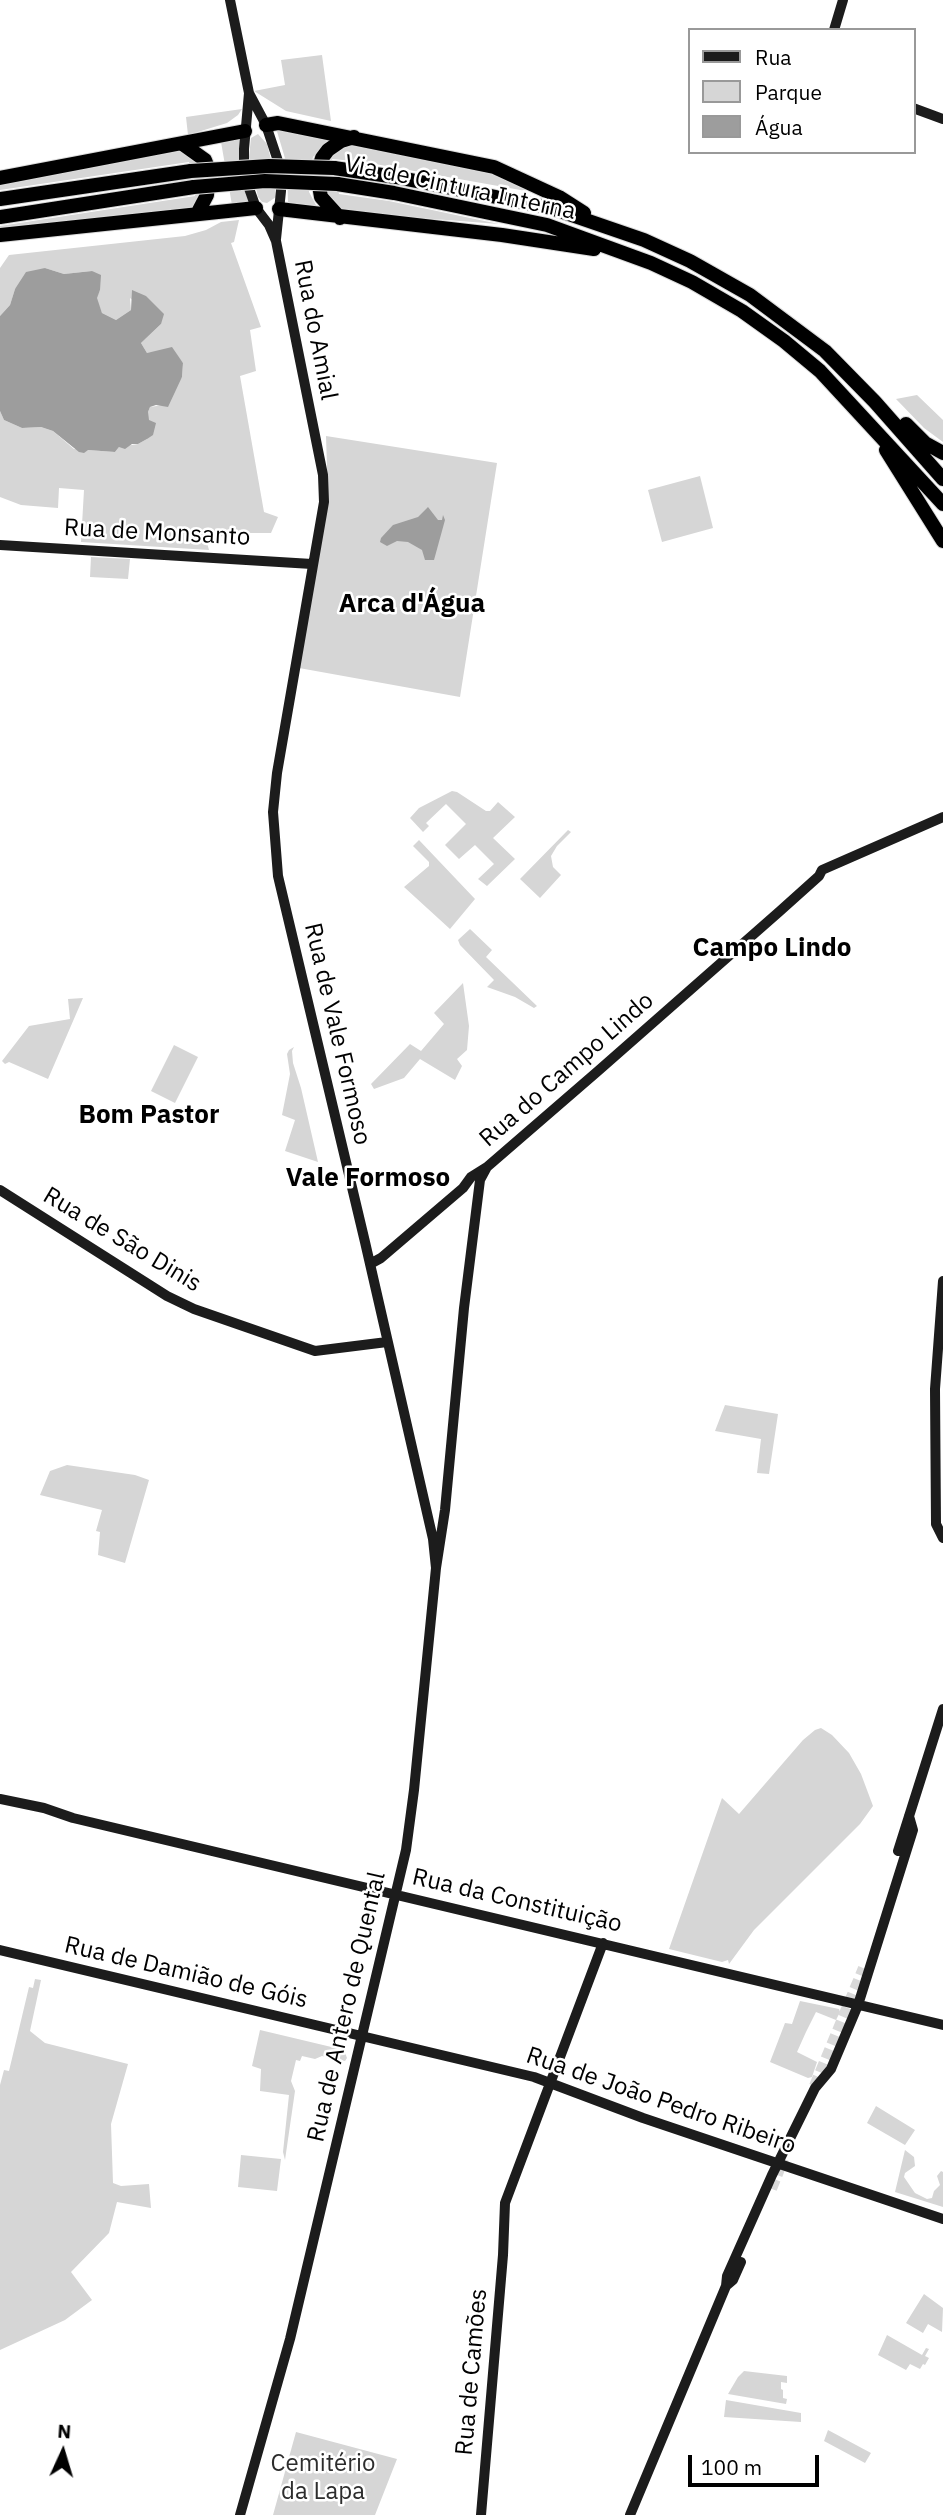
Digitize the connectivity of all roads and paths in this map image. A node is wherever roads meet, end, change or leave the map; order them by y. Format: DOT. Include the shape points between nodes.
graph roads {
  1 [pos="230,0"];
  2 [pos="843,0"];
  3 [pos="835,28"];
  4 [pos="249,93"];
  5 [pos="915,109"];
  6 [pos="943,119"];
  7 [pos="265,125"];
  8 [pos="245,130"];
  9 [pos="356,137"];
  10 [pos="184,145"];
  11 [pos="0,178"];
  12 [pos="0,199"];
  13 [pos="257,209"];
  14 [pos="279,210"];
  15 [pos="197,214"];
  16 [pos="0,217"];
  17 [pos="340,218"];
  18 [pos="602,225"];
  19 [pos="0,235"];
  20 [pos="276,241"];
  21 [pos="628,254"];
  22 [pos="875,402"];
  23 [pos="871,424"];
  24 [pos="943,453"];
  25 [pos="943,479"];
  26 [pos="943,504"];
  27 [pos="943,541"];
  28 [pos="0,545"];
  29 [pos="313,564"];
  30 [pos="943,817"];
  31 [pos="487,1167"];
  32 [pos="463,1188"];
  33 [pos="0,1190"];
  34 [pos="478,1191"];
  35 [pos="370,1264"];
  36 [pos="943,1281"];
  37 [pos="387,1342"];
  38 [pos="446,1500"];
  39 [pos="425,1503"];
  40 [pos="943,1538"];
  41 [pos="436,1568"];
  42 [pos="943,1709"];
  43 [pos="0,1799"];
  44 [pos="909,1816"];
  45 [pos="396,1895"];
  46 [pos="603,1943"];
  47 [pos="0,1950"];
  48 [pos="863,1968"];
  49 [pos="858,2005"];
  50 [pos="943,2025"];
  51 [pos="362,2036"];
  52 [pos="549,2082"];
  53 [pos="777,2164"];
  54 [pos="772,2189"];
  55 [pos="943,2219"];
  56 [pos="726,2286"];
  57 [pos="240,2515"];
  58 [pos="481,2515"];
  59 [pos="631,2515"];
  1 -- 4 [label="main road, Rua do Amial"];
  2 -- 3 [label="main road"];
  4 -- 7 [label="main road, Rua do Amial"];
  4 -- 8 [label="main road, Rua do Amial"];
  5 -- 6 [label="main road"];
  7 -- 8 [label="main road"];
  7 -- 9 [label="highway" via="278,123"];
  7 -- 14 [label="main road, Rua do Amial" via="281,170"];
  8 -- 10 [label="highway"];
  8 -- 13 [label="main road, Rua do Amial" via="244,174"];
  9 -- 17 [label="highway" via="328,150 317,174 321,197"];
  9 -- 18 [label="highway" via="494,167 559,197"];
  10 -- 11 [label="highway"];
  10 -- 15 [label="highway" via="205,160 209,170 207,195"];
  12 -- 18 [label="highway, Via de Cintura Interna, bridge" via="191,171 334,168 551,208"];
  13 -- 14 [label="main road"];
  13 -- 15 [label="highway"];
  13 -- 20 [label="main road, Rua do Amial"];
  14 -- 17 [label="highway"];
  14 -- 20 [label="main road, Rua do Amial"];
  15 -- 19 [label="highway"];
  16 -- 21 [label="highway, Via de Cintura Interna, bridge" via="194,187 265,181 337,184 547,225"];
  17 -- 21 [label="highway"];
  18 -- 22 [label="highway, Via de Cintura Interna" via="690,261 750,295 825,351"];
  20 -- 29 [label="main road, Rua do Amial" via="323,475 324,502"];
  21 -- 23 [label="highway, Via de Cintura Interna" via="692,282 742,311 820,371"];
  22 -- 24 [label="highway"];
  22 -- 25 [label="highway, Via de Cintura Interna"];
  23 -- 26 [label="highway, Via de Cintura Interna"];
  23 -- 27 [label="highway"];
  28 -- 29 [label="main road, Rua de Monsanto"];
  29 -- 35 [label="main road, Rua de Vale Formoso" via="278,764 273,812 278,876"];
  30 -- 31 [label="main road, Rua do Campo Lindo" via="822,870"];
  31 -- 32 [label="main road, Rua do Campo Lindo"];
  31 -- 34 [label="main road, Rua de Antero de Quental"];
  32 -- 34 [label="main road"];
  32 -- 35 [label="main road, Rua do Campo Lindo"];
  33 -- 37 [label="main road, Rua de São Dinis" via="167,1296 213,1316 315,1351"];
  34 -- 38 [label="main road, Rua de Antero de Quental"];
  35 -- 37 [label="main road, Rua de Vale Formoso"];
  36 -- 40 [label="main road" via="935,1389 936,1524"];
  37 -- 39 [label="main road, Rua de Vale Formoso"];
  38 -- 39 [label="main road"];
  38 -- 41 [label="main road, Rua de Antero de Quental"];
  39 -- 41 [label="main road, Rua de Vale Formoso"];
  41 -- 45 [label="main road, Rua de Antero de Quental" via="414,1790"];
  42 -- 44 [label="main road"];
  43 -- 45 [label="main road, Rua da Constituição"];
  44 -- 48 [label="main road"];
  44 -- 49 [label="main road" via="912,1830"];
  45 -- 46 [label="main road, Rua da Constituição"];
  45 -- 51 [label="main road, Rua de Antero de Quental"];
  46 -- 49 [label="main road, Rua da Constituição"];
  46 -- 52 [label="main road, Rua de Camões"];
  47 -- 51 [label="main road, Rua de Damião de Góis"];
  49 -- 50 [label="main road, Rua da Constituição"];
  49 -- 53 [label="main road" via="831,2069 815,2088"];
  51 -- 52 [label="main road, Rua de João Pedro Ribeiro"];
  51 -- 57 [label="main road, Rua de Antero de Quental" via="290,2339"];
  52 -- 53 [label="main road, Rua de João Pedro Ribeiro"];
  52 -- 58 [label="main road, Rua de Camões" via="505,2203"];
  53 -- 55 [label="main road, Rua de João Pedro Ribeiro"];
  53 -- 56 [label="main road"];
  54 -- 56 [label="main road" via="733,2280"];
  56 -- 59 [label="main road"];
}
